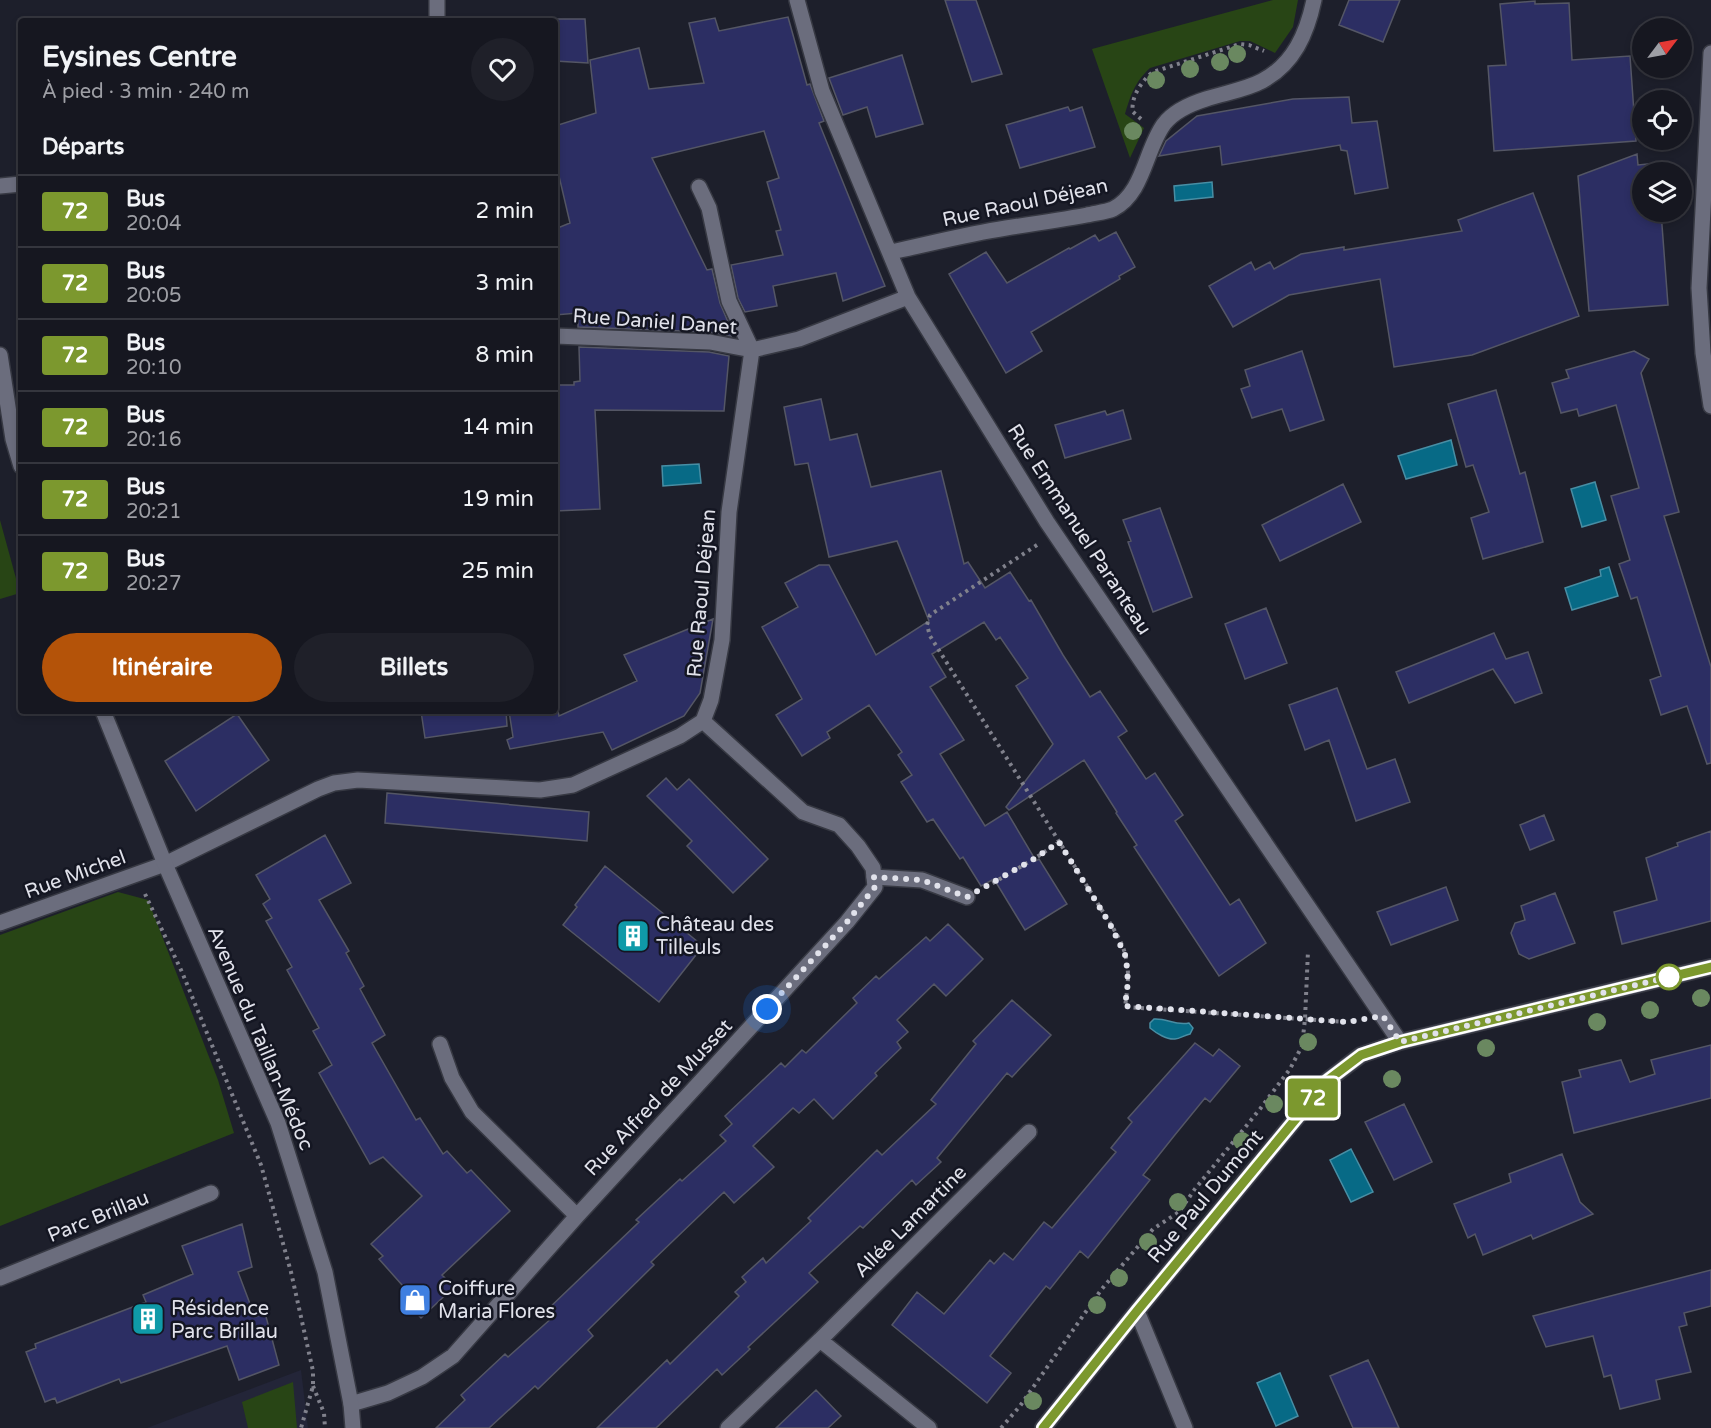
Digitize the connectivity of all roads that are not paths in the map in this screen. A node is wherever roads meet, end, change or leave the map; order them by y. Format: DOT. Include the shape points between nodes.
graph roads {
  1 [pos="437,0"];
  2 [pos="797,0"];
  3 [pos="1314,0"];
  4 [pos="437,18"];
  5 [pos="1711,53"];
  6 [pos="18,184"];
  7 [pos="0,186"];
  8 [pos="699,187"];
  9 [pos="891,252"];
  10 [pos="908,297"];
  11 [pos="558,336"];
  12 [pos="752,350"];
  13 [pos="0,355"];
  14 [pos="1711,406"];
  15 [pos="0,412"];
  16 [pos="13,440"];
  17 [pos="18,456"];
  18 [pos="104,714"];
  19 [pos="703,721"];
  20 [pos="165,864"];
  21 [pos="874,877"];
  22 [pos="967,897"];
  23 [pos="0,923"];
  24 [pos="1711,967"];
  25 [pos="1400,1042"];
  26 [pos="440,1044"];
  27 [pos="1029,1132"];
  28 [pos="211,1193"];
  29 [pos="577,1216"];
  30 [pos="0,1278"];
  31 [pos="1137,1311"];
  32 [pos="820,1340"];
  33 [pos="351,1404"];
  34 [pos="353,1428"];
  35 [pos="728,1428"];
  36 [pos="929,1428"];
  37 [pos="1043,1428"];
  38 [pos="1185,1428"];
  1 -- 4 [label="street"];
  2 -- 9 [label="street, Rue Emmanuel Paranteau" via="822,91"];
  3 -- 9 [label="street, Rue Raoul Déjean" via="1301,43 1288,60 1261,82 1177,111 1164,124 1133,190 1112,210"];
  5 -- 14 [label="street" via="1699,288"];
  6 -- 7 [label="street"];
  8 -- 12 [label="street" via="709,208 729,301"];
  9 -- 10 [label="street, Rue Emmanuel Paranteau"];
  10 -- 12 [label="street" via="799,339"];
  10 -- 25 [label="street, Rue Emmanuel Paranteau" via="1055,533"];
  11 -- 12 [label="street, Rue Daniel Danet" via="710,342"];
  12 -- 19 [label="street, Rue Raoul Déjean" via="729,512 722,640"];
  13 -- 16 [label="street"];
  15 -- 16 [label="street"];
  16 -- 17 [label="street"];
  18 -- 20 [label="street, Avenue du Taillan-Médoc"];
  19 -- 20 [label="street" via="680,736 573,785 540,790 358,780 334,783"];
  19 -- 21 [label="street" via="803,812 839,825 873,868"];
  20 -- 23 [label="street, Rue Michel"];
  20 -- 33 [label="street, Avenue du Taillan-Médoc" via="279,1123 325,1272"];
  21 -- 22 [label="street" via="922,880"];
  21 -- 29 [label="street, Rue Alfred de Musset" via="875,887 847,922"];
  24 -- 25 [label="street, Rue Paul Dumont"];
  25 -- 31 [label="street, Rue Paul Dumont" via="1361,1055 1328,1080"];
  26 -- 29 [label="street" via="452,1078 472,1112"];
  27 -- 32 [label="street, Allée Lamartine"];
  28 -- 30 [label="street, Parc Brillau"];
  29 -- 33 [label="street, Rue Alfred de Musset" via="453,1356 388,1394"];
  31 -- 37 [label="street, Rue Paul Dumont"];
  31 -- 38 [label="street"];
  32 -- 35 [label="street, Allée Lamartine"];
  32 -- 36 [label="street"];
  33 -- 34 [label="street, Avenue du Taillan-Médoc"];
}
